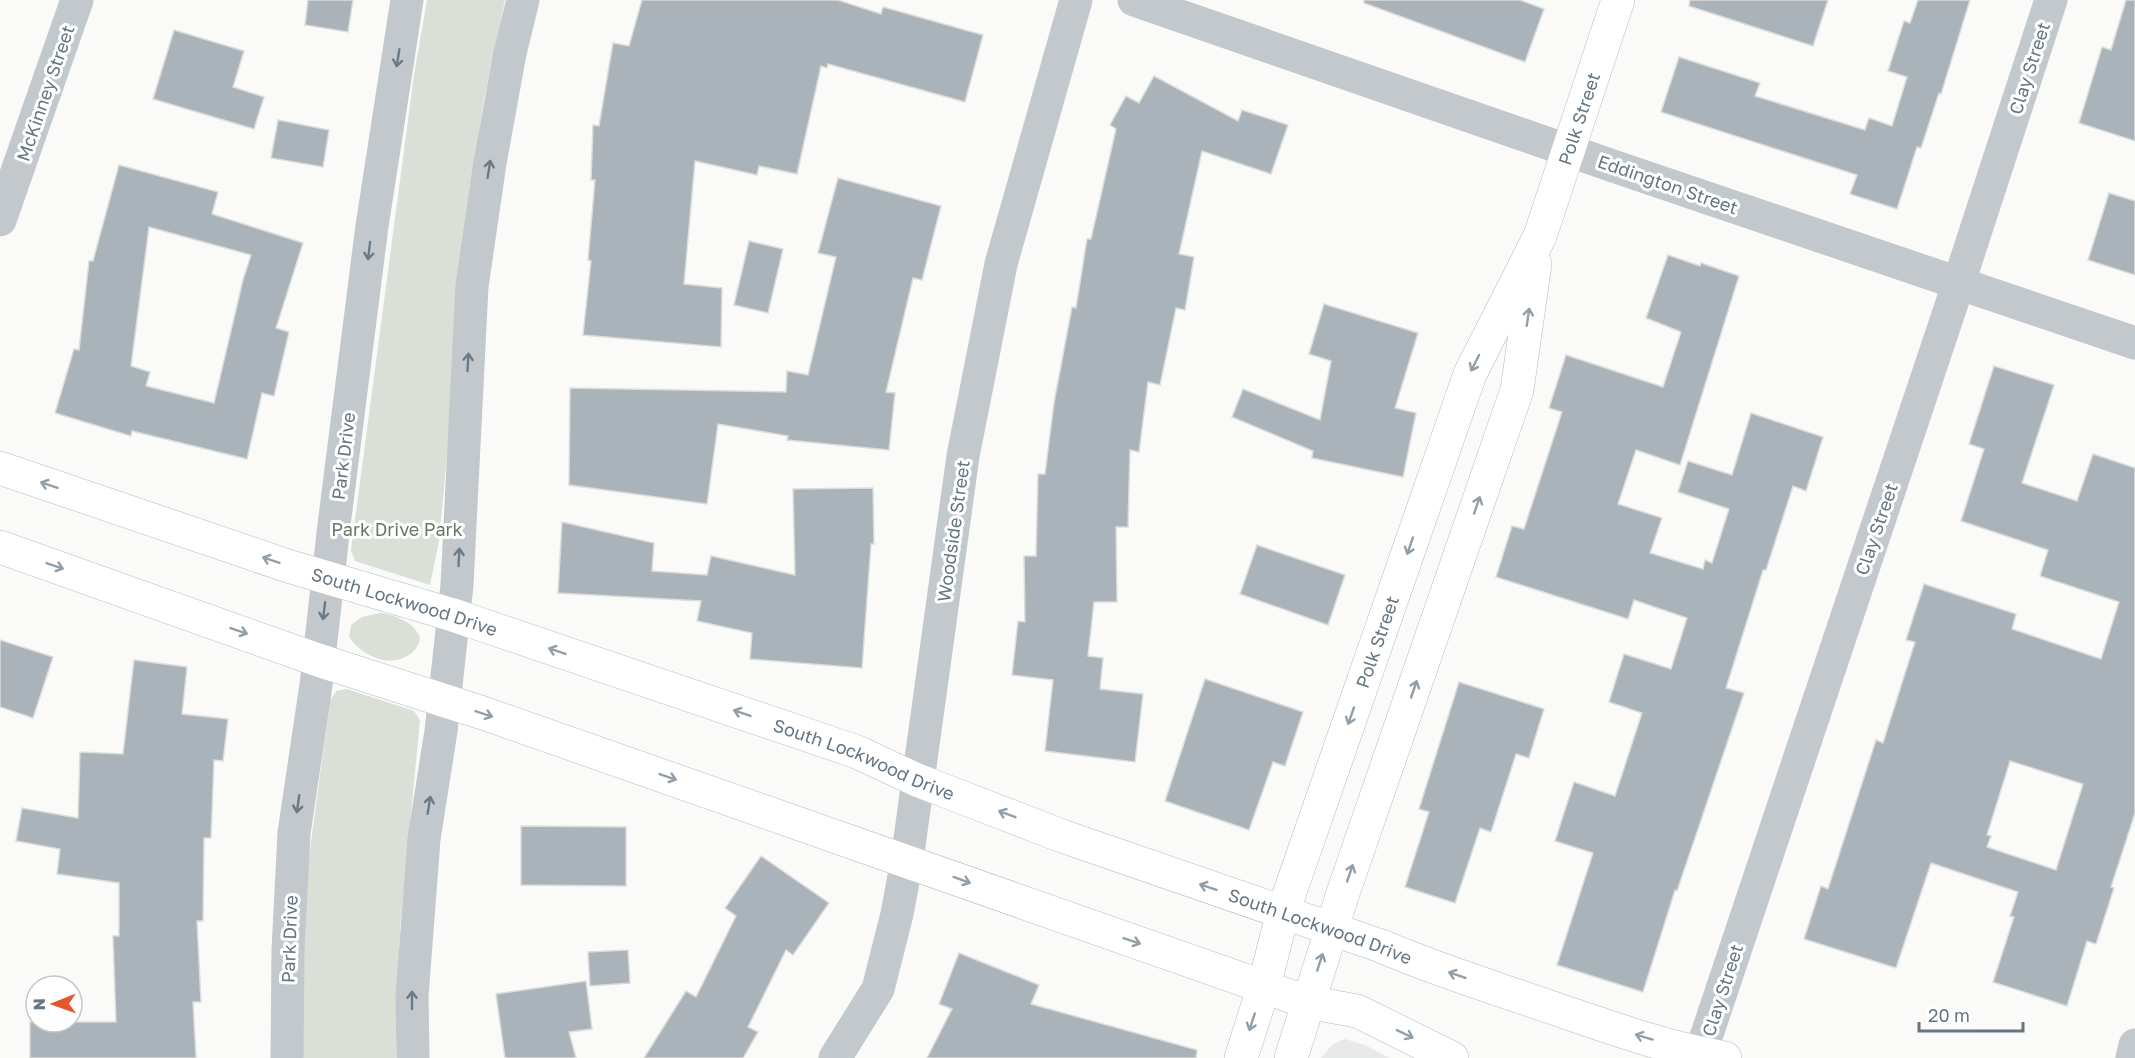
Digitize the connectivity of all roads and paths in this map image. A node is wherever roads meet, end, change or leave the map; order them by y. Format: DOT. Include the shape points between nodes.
graph roads {
  1 [pos="77,0"];
  2 [pos="407,0"];
  3 [pos="523,0"];
  4 [pos="1076,0"];
  5 [pos="1134,0"];
  6 [pos="1618,0"];
  7 [pos="2051,0"];
  8 [pos="1569,150"];
  9 [pos="0,220"];
  10 [pos="1539,236"];
  11 [pos="1959,282"];
  12 [pos="2135,343"];
  13 [pos="0,468"];
  14 [pos="0,547"];
  15 [pos="328,578"];
  16 [pos="453,615"];
  17 [pos="318,660"];
  18 [pos="444,702"];
  19 [pos="917,780"];
  20 [pos="907,860"];
  21 [pos="1283,912"];
  22 [pos="1331,929"];
  23 [pos="1264,986"];
  24 [pos="1307,1002"];
  25 [pos="2135,1045"];
  26 [pos="1708,1057"];
  27 [pos="286,1058"];
  28 [pos="413,1058"];
  29 [pos="835,1058"];
  30 [pos="1241,1058"];
  31 [pos="1291,1058"];
  32 [pos="1452,1058"];
  33 [pos="2132,1058"];
  1 -- 9 [label="street, McKinney Street"];
  2 -- 15 [label="street, Park Drive, one-way" via="372,226"];
  16 -- 3 [label="street, one-way" via="472,286 490,163"];
  4 -- 19 [label="street, Woodside Street" via="1001,264 963,456"];
  5 -- 8 [label="street, Eddington Street"];
  6 -- 8 [label="main road, Polk Street"];
  7 -- 11 [label="street, Clay Street"];
  8 -- 10 [label="main road, Polk Street"];
  8 -- 11 [label="street, Eddington Street"];
  10 -- 21 [label="main road, Polk Street, one-way" via="1470,374"];
  22 -- 10 [label="main road, Polk Street, one-way" via="1517,390"];
  11 -- 12 [label="street, Eddington Street"];
  11 -- 26 [label="street, Clay Street"];
  15 -- 13 [label="main road, South Lockwood Drive, one-way"];
  14 -- 17 [label="main road, one-way"];
  15 -- 16 [label="main road, South Lockwood Drive"];
  15 -- 17 [label="street, Park Drive, one-way"];
  16 -- 18 [label="street"];
  19 -- 16 [label="main road, South Lockwood Drive, one-way" via="857,752"];
  17 -- 18 [label="main road"];
  17 -- 27 [label="street, Park Drive, one-way" via="294,833"];
  18 -- 20 [label="main road, one-way"];
  28 -- 18 [label="street, one-way" via="412,996 424,839"];
  19 -- 20 [label="street, Woodside Street"];
  21 -- 19 [label="main road, South Lockwood Drive, one-way" via="1062,836"];
  20 -- 23 [label="main road, one-way"];
  20 -- 29 [label="street, Woodside Street" via="878,989"];
  21 -- 22 [label="main road, South Lockwood Drive"];
  21 -- 23 [label="main road, Polk Street"];
  24 -- 22 [label="main road, Polk Street, one-way"];
  26 -- 22 [label="main road, South Lockwood Drive, one-way" via="1622,1031"];
  23 -- 24 [label="main road"];
  23 -- 30 [label="main road, Polk Street, one-way"];
  24 -- 31 [label="main road, Polk Street"];
  24 -- 32 [label="main road, one-way" via="1357,1011"];
  25 -- 33 [label="street"];
}
